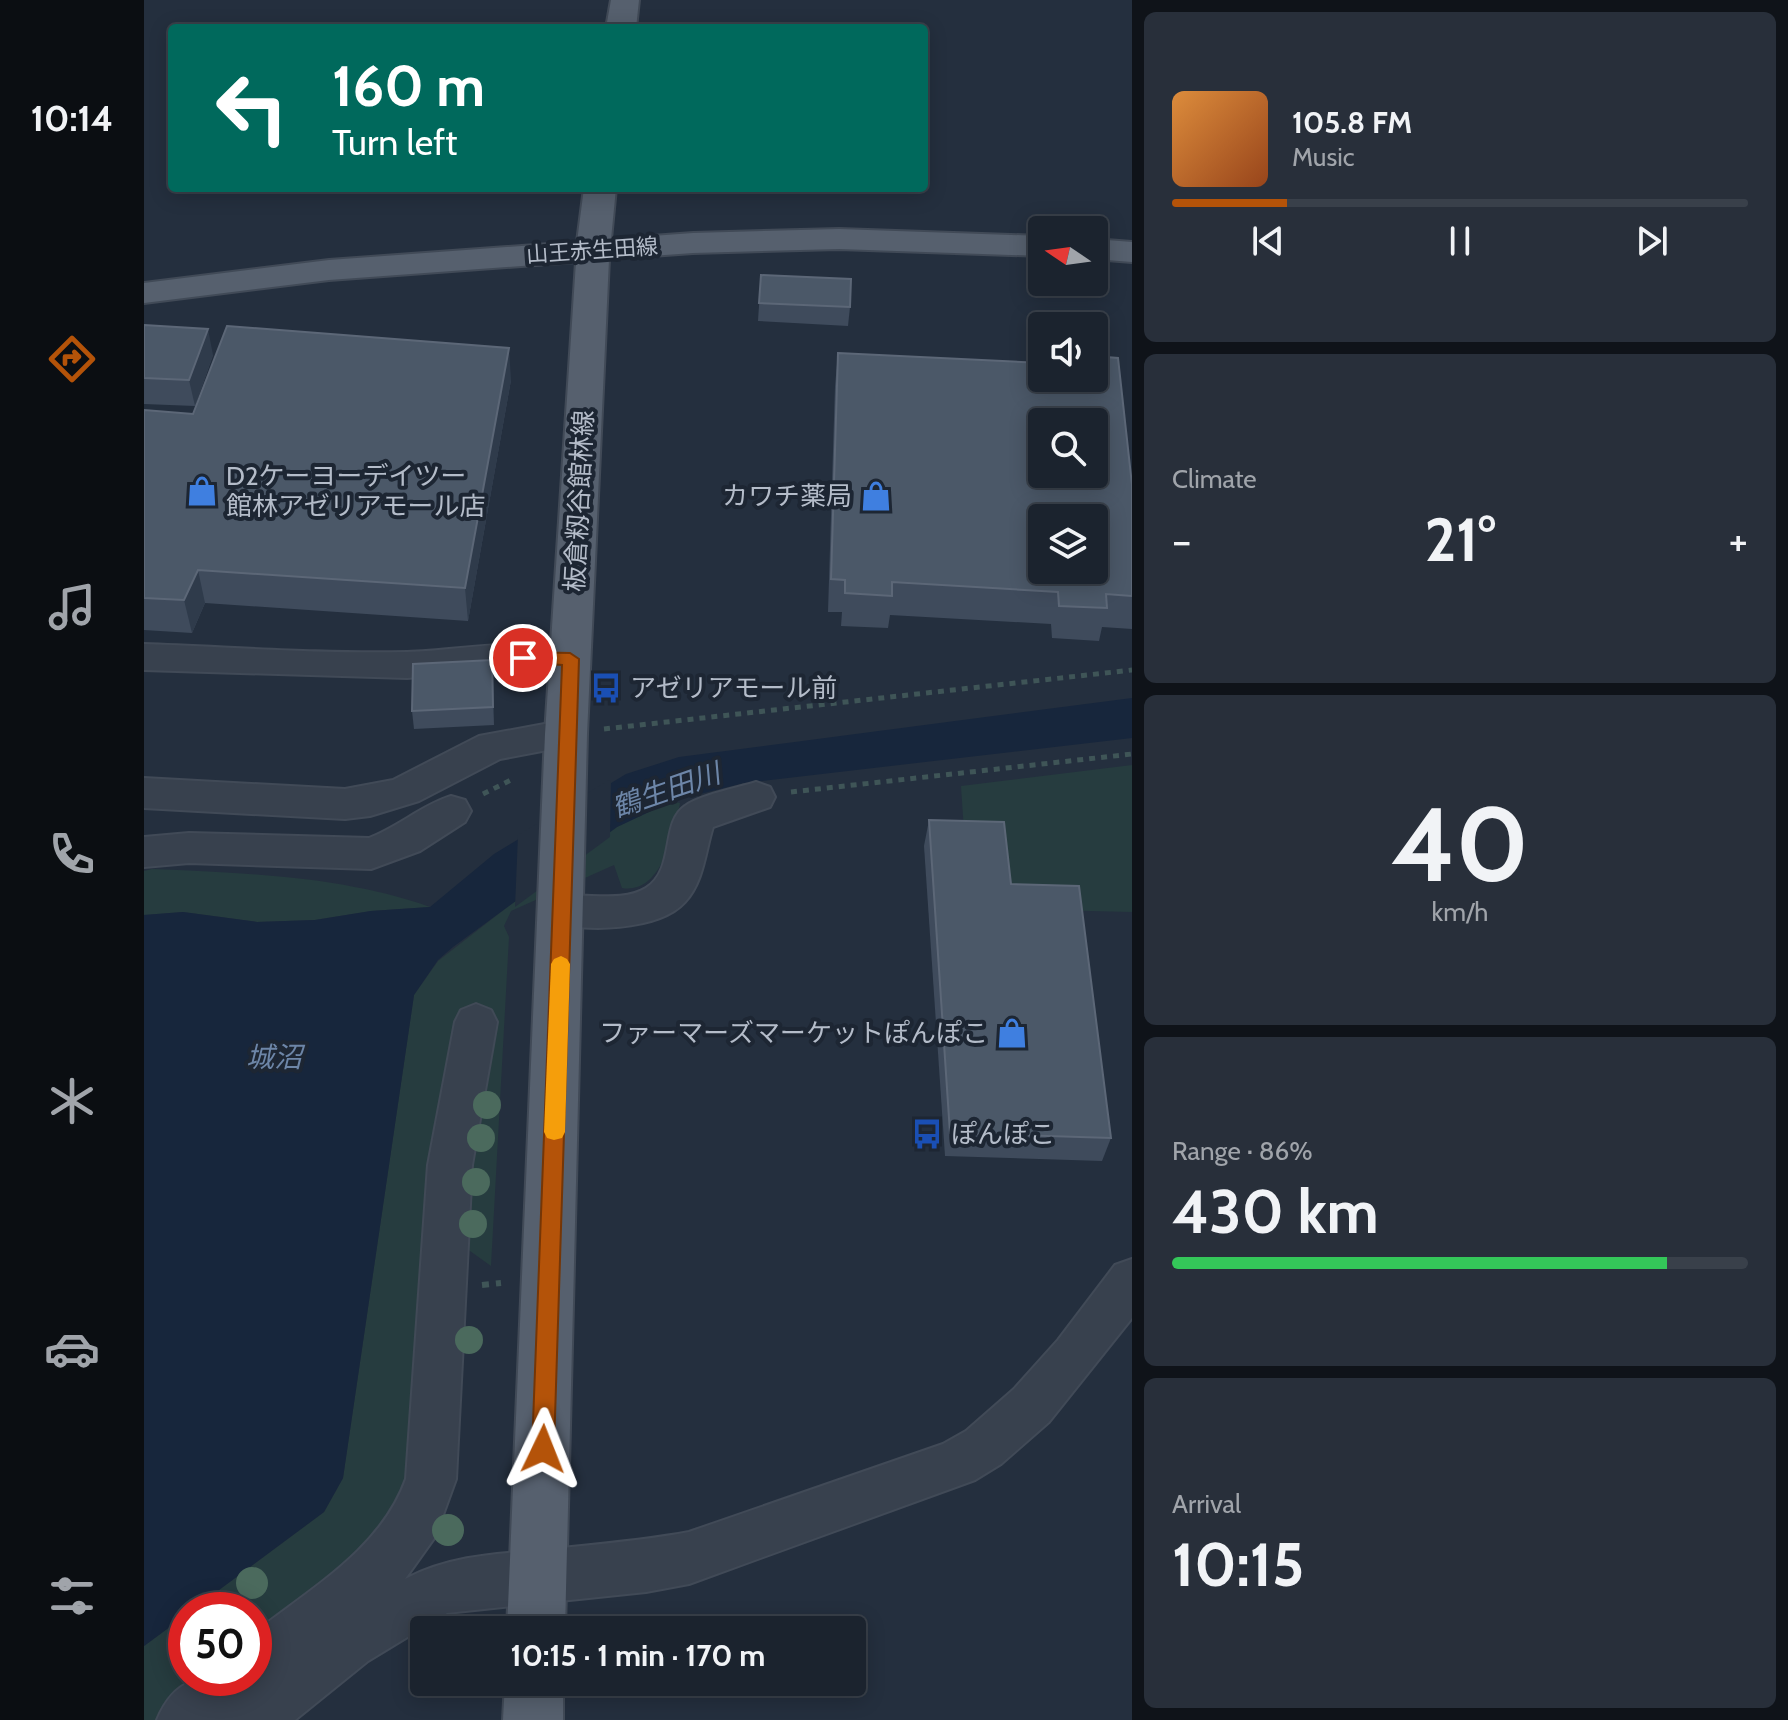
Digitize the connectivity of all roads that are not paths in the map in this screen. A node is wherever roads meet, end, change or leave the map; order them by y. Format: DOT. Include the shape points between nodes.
graph roads {
  1 [pos="625,0"];
  2 [pos="622,24"];
  3 [pos="600,192"];
  4 [pos="1028,246"];
  5 [pos="593,250"];
  6 [pos="1108,250"];
  7 [pos="1132,252"];
  8 [pos="144,293"];
  9 [pos="144,657"];
  10 [pos="570,659"];
  11 [pos="566,734"];
  12 [pos="144,793"];
  13 [pos="756,797"];
  14 [pos="451,811"];
  15 [pos="144,852"];
  16 [pos="563,903"];
  17 [pos="476,1022"];
  18 [pos="1132,1280"];
  19 [pos="537,1603"];
  20 [pos="272,1652"];
  21 [pos="215,1696"];
  22 [pos="534,1696"];
  23 [pos="184,1720"];
  24 [pos="251,1720"];
  25 [pos="533,1720"];
  1 -- 2 [label="main road"];
  3 -- 5 [label="main road, 板倉籾谷館林線"];
  4 -- 5 [label="main road, 山王赤生田線" via="782,239"];
  5 -- 8 [label="main road, 山王赤生田線" via="249,278"];
  5 -- 10 [label="main road, 板倉籾谷館林線"];
  6 -- 7 [label="main road"];
  9 -- 10 [label="street" via="407,665"];
  10 -- 11 [label="main road, 板倉籾谷館林線"];
  11 -- 12 [label="street" via="492,746 405,791 370,801"];
  11 -- 16 [label="main road, 板倉籾谷館林線"];
  13 -- 16 [label="street" via="699,816 679,877 658,901 622,910"];
  14 -- 15 [label="street" via="406,840 371,854 189,848"];
  16 -- 19 [label="main road, 板倉籾谷館林線"];
  17 -- 20 [label="street" via="450,1165 431,1479 417,1519 386,1562"];
  18 -- 19 [label="street" via="1080,1349 1011,1427 983,1450 689,1558 646,1566"];
  19 -- 24 [label="street" via="441,1588 349,1642"];
  21 -- 23 [label="street"];
  22 -- 25 [label="main road"];
}
